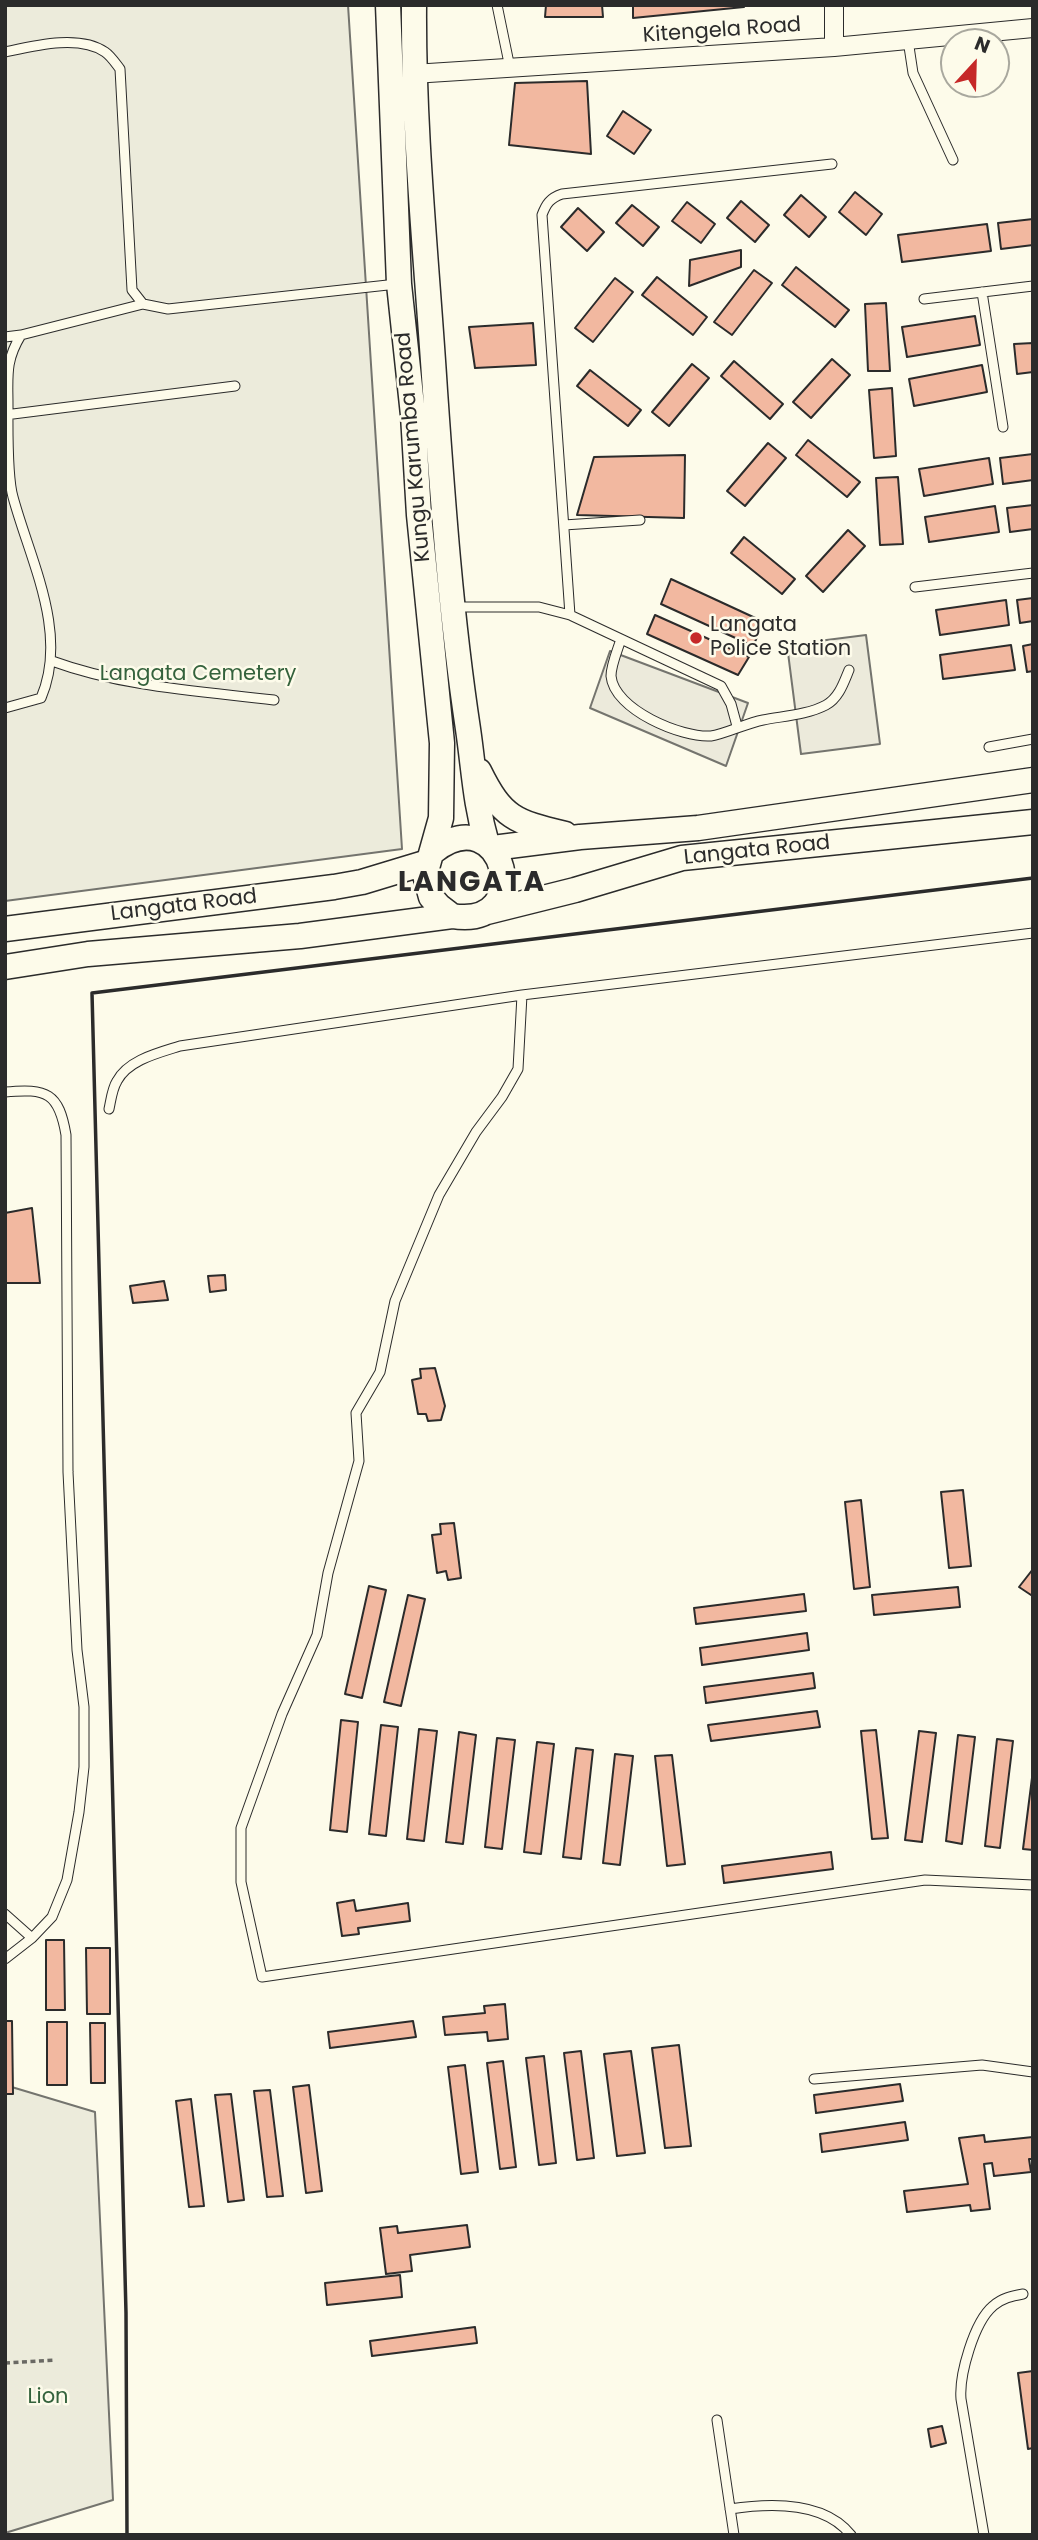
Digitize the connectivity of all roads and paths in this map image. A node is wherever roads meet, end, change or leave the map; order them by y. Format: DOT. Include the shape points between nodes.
graph roads {
  1 [pos="388,5"];
  2 [pos="414,5"];
  3 [pos="497,5"];
  4 [pos="834,5"];
  5 [pos="1033,29"];
  6 [pos="908,40"];
  7 [pos="834,47"];
  8 [pos="5,52"];
  9 [pos="510,68"];
  10 [pos="402,75"];
  11 [pos="953,160"];
  12 [pos="832,164"];
  13 [pos="399,284"];
  14 [pos="1033,286"];
  15 [pos="982,292"];
  16 [pos="923,299"];
  17 [pos="143,304"];
  18 [pos="21,335"];
  19 [pos="5,337"];
  20 [pos="235,386"];
  21 [pos="7,415"];
  22 [pos="1003,428"];
  23 [pos="640,520"];
  24 [pos="564,525"];
  25 [pos="1033,573"];
  26 [pos="915,587"];
  27 [pos="452,607"];
  28 [pos="570,615"];
  29 [pos="621,639"];
  30 [pos="52,662"];
  31 [pos="849,670"];
  32 [pos="274,701"];
  33 [pos="5,708"];
  34 [pos="737,726"];
  35 [pos="1033,739"];
  36 [pos="989,747"];
  37 [pos="472,757"];
  38 [pos="1033,780"];
  39 [pos="1033,822"];
  40 [pos="580,837"];
  41 [pos="490,846"];
  42 [pos="431,857"];
  43 [pos="487,912"];
  44 [pos="452,916"];
  45 [pos="5,929"];
  46 [pos="1033,933"];
  47 [pos="5,967"];
  48 [pos="522,995"];
  49 [pos="5,1092"];
  50 [pos="109,1109"];
  51 [pos="1033,1885"];
  52 [pos="5,1914"];
  53 [pos="32,1938"];
  54 [pos="5,1959"];
  55 [pos="1033,2072"];
  56 [pos="814,2079"];
  57 [pos="1023,2294"];
  58 [pos="55,2360"];
  59 [pos="5,2363"];
  60 [pos="717,2420"];
  61 [pos="730,2509"];
  62 [pos="734,2535"];
  63 [pos="851,2535"];
  64 [pos="984,2535"];
  1 -- 10 [label="main road, Kungu Karumba Road"];
  2 -- 10 [label="main road"];
  3 -- 9 [label="lane"];
  4 -- 7 [label="street"];
  5 -- 6 [label="street, Kitengela Road"];
  6 -- 7 [label="street, Kitengela Road"];
  6 -- 11 [label="lane" via="913,74"];
  7 -- 9 [label="street, Kitengela Road"];
  8 -- 17 [label="lane" via="50,43 89,46 105,52 120,69 132,290"];
  9 -- 10 [label="street, Kitengela Road"];
  10 -- 13 [label="main road, Kungu Karumba Road"];
  10 -- 27 [label="main road" via="418,168"];
  12 -- 24 [label="lane" via="562,194 547,204 542,215"];
  13 -- 17 [label="lane" via="168,309"];
  13 -- 42 [label="main road, Kungu Karumba Road" via="442,743 441,818"];
  14 -- 15 [label="lane"];
  15 -- 16 [label="lane"];
  15 -- 22 [label="lane"];
  17 -- 18 [label="lane"];
  18 -- 19 [label="lane"];
  18 -- 21 [label="lane" via="10,352"];
  20 -- 21 [label="lane"];
  21 -- 30 [label="lane" via="12,494 37,568"];
  23 -- 24 [label="lane"];
  24 -- 28 [label="lane"];
  25 -- 26 [label="lane"];
  27 -- 28 [label="lane" via="539,607"];
  27 -- 37 [label="main road"];
  28 -- 29 [label="lane"];
  29 -- 34 [label="lane" via="721,686 732,704"];
  29 -- 34 [label="lane" via="611,676 621,698 637,712 673,730 711,736"];
  30 -- 32 [label="lane" via="127,683"];
  30 -- 33 [label="lane" via="41,698"];
  31 -- 34 [label="lane" via="827,705"];
  35 -- 36 [label="lane"];
  37 -- 40 [label="main road" via="492,799 514,818"];
  37 -- 41 [label="main road" via="474,790"];
  38 -- 40 [label="main road, Langata Road" via="698,828"];
  39 -- 43 [label="main road, Langata Road" via="682,858"];
  40 -- 41 [label="main road"];
  41 -- 42 [label="main road" via="460,838 446,842"];
  41 -- 43 [label="main road" via="504,874 503,889"];
  42 -- 44 [label="main road" via="425,875 431,897"];
  42 -- 45 [label="main road, Langata Road" via="362,882"];
  43 -- 44 [label="main road" via="472,918"];
  44 -- 47 [label="main road, Langata Road" via="300,936 88,954"];
  46 -- 48 [label="lane"];
  48 -- 50 [label="lane" via="180,1046 148,1056 127,1070 116,1082"];
  48 -- 51 [label="lane" via="518,1069 439,1195 395,1301 380,1373 356,1413 359,1461 328,1573 317,1635 282,1714 241,1828 241,1882 262,1977 925,1881"];
  49 -- 53 [label="lane" via="35,1091 58,1102 66,1135 68,1472 84,1767 67,1880 52,1917"];
  52 -- 53 [label="lane"];
  53 -- 54 [label="lane"];
  55 -- 56 [label="lane" via="982,2065"];
  57 -- 64 [label="lane" via="1005,2298 986,2313 961,2376"];
  58 -- 59 [label="path"];
  60 -- 61 [label="lane"];
  61 -- 62 [label="lane"];
  61 -- 63 [label="lane" via="801,2507 842,2523"];
}
